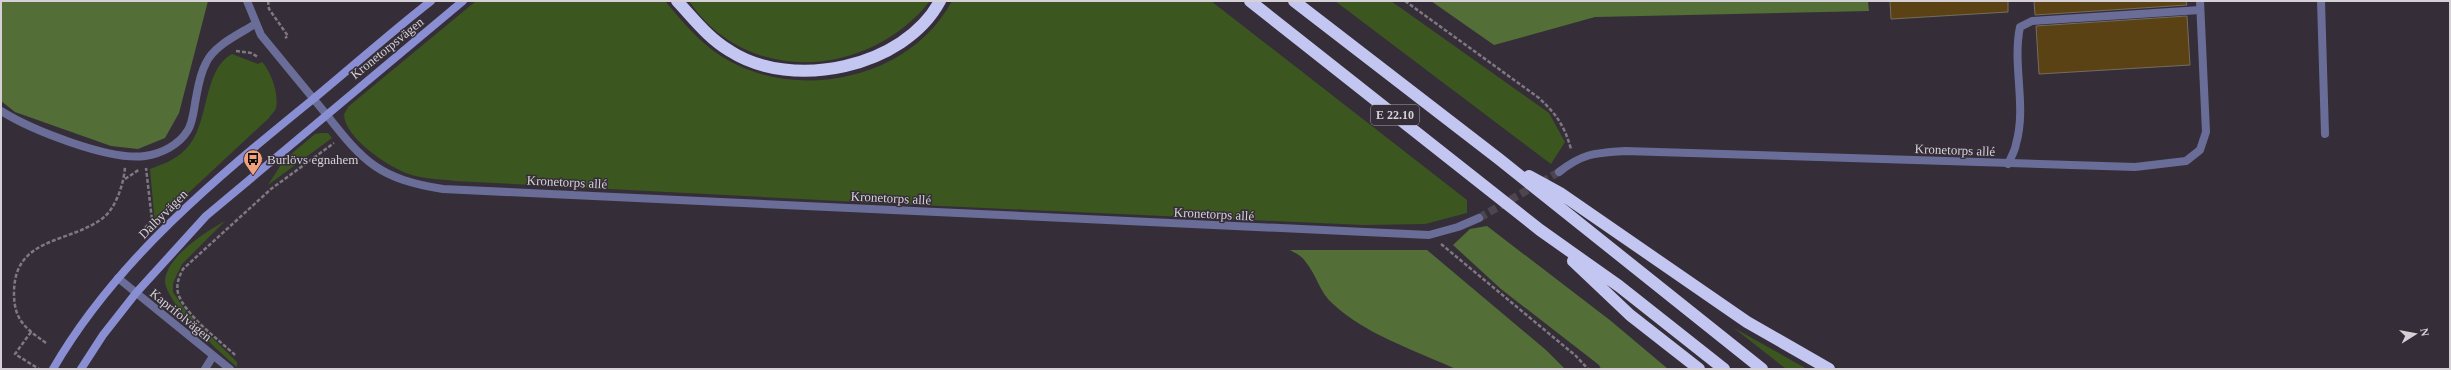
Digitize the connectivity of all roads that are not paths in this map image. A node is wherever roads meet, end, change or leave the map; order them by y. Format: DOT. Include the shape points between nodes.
graph roads {
  1 [pos="247,1"];
  2 [pos="431,1"];
  3 [pos="463,1"];
  4 [pos="940,1"];
  5 [pos="1250,1"];
  6 [pos="1294,1"];
  7 [pos="2200,1"];
  8 [pos="2321,1"];
  9 [pos="678,2"];
  10 [pos="2200,10"];
  11 [pos="255,24"];
  12 [pos="313,98"];
  13 [pos="1,111"];
  14 [pos="326,114"];
  15 [pos="2324,134"];
  16 [pos="1499,158"];
  17 [pos="2008,164"];
  18 [pos="1559,172"];
  19 [pos="1479,218"];
  20 [pos="1540,230"];
  21 [pos="118,278"];
  22 [pos="136,293"];
  23 [pos="213,356"];
  24 [pos="53,369"];
  25 [pos="81,369"];
  26 [pos="205,369"];
  27 [pos="230,369"];
  28 [pos="1699,369"];
  29 [pos="1724,369"];
  30 [pos="1762,369"];
  31 [pos="1829,369"];
  1 -- 11 [label="street"];
  2 -- 12 [label="main road, Kronetorpsvägen"];
  3 -- 14 [label="main road, Kronetorpsvägen"];
  4 -- 9 [label="highway" via="916,30 889,50 827,71 790,71 754,62 730,52 704,32"];
  5 -- 20 [label="highway, E 22.10"];
  6 -- 16 [label="highway, E 22.10"];
  7 -- 10 [label="street, Kronetorps allé"];
  8 -- 15 [label="street"];
  10 -- 17 [label="street" via="2032,21 2020,27 2017,43 2020,112 2016,144"];
  10 -- 17 [label="street, Kronetorps allé" via="2206,132 2200,150 2186,161 2135,167"];
  11 -- 12 [label="street"];
  11 -- 13 [label="street" via="226,43 206,62 189,129 180,141 164,150 144,156 126,156 60,138 20,123"];
  12 -- 14 [label="street"];
  12 -- 21 [label="main road, Dalbyvägen" via="207,188"];
  14 -- 19 [label="street, Kronetorps allé" via="368,162 393,177 413,184 443,189 1429,235"];
  14 -- 22 [label="main road" via="206,216"];
  16 -- 30 [label="highway, E 22.10"];
  16 -- 31 [label="highway" via="1560,193 1747,322"];
  17 -- 18 [label="street, Kronetorps allé" via="1625,151 1593,154 1575,160"];
  20 -- 28 [label="highway" via="1630,315"];
  20 -- 29 [label="highway, E 22.10" via="1619,286"];
  21 -- 22 [label="street, Kaprifolvägen"];
  21 -- 24 [label="main road, Dalbyvägen"];
  22 -- 23 [label="street, Kaprifolvägen"];
  22 -- 25 [label="main road" via="103,335"];
  23 -- 26 [label="street"];
  23 -- 27 [label="street, Kaprifolvägen"];
}
